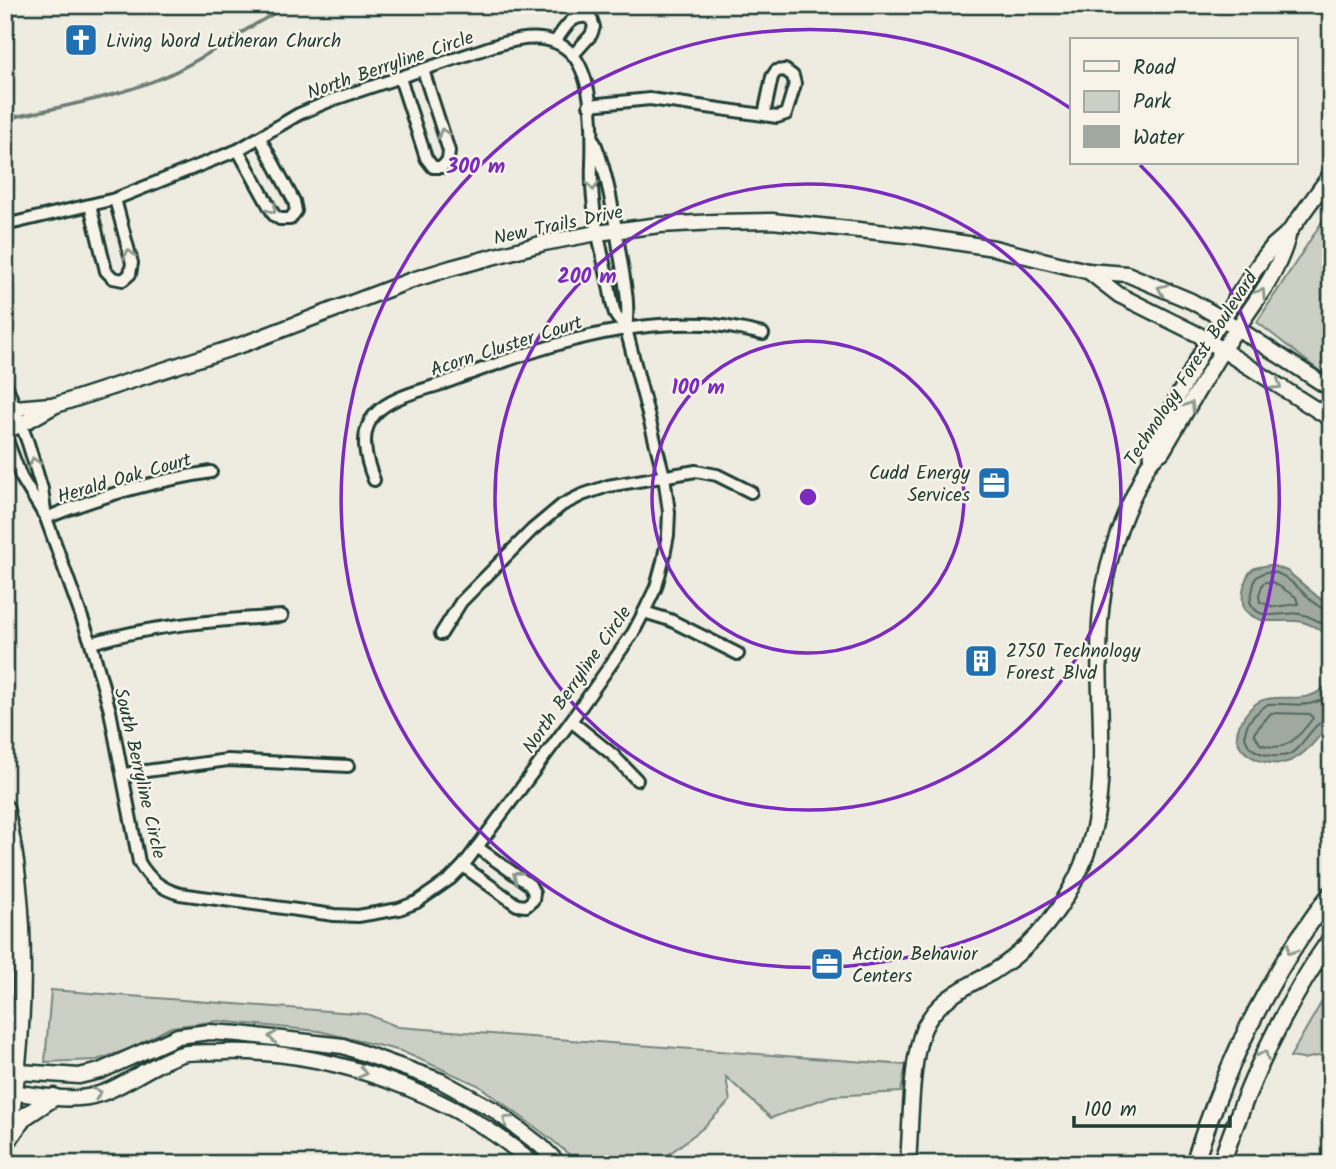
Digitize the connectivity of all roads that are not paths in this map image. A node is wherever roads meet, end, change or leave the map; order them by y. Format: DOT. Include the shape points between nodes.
graph roads {
  1 [pos="555,42"];
  2 [pos="573,55"];
  3 [pos="423,70"];
  4 [pos="400,78"];
  5 [pos="590,105"];
  6 [pos="764,115"];
  7 [pos="260,138"];
  8 [pos="594,140"];
  9 [pos="238,150"];
  10 [pos="1331,174"];
  11 [pos="115,199"];
  12 [pos="90,205"];
  13 [pos="5,225"];
  14 [pos="616,230"];
  15 [pos="1289,232"];
  16 [pos="597,233"];
  17 [pos="1087,271"];
  18 [pos="1223,319"];
  19 [pos="1238,328"];
  20 [pos="626,329"];
  21 [pos="763,334"];
  22 [pos="1208,340"];
  23 [pos="1223,350"];
  24 [pos="5,381"];
  25 [pos="1331,389"];
  26 [pos="56,405"];
  27 [pos="10,409"];
  28 [pos="1331,419"];
  29 [pos="22,424"];
  30 [pos="5,433"];
  31 [pos="1152,457"];
  32 [pos="211,472"];
  33 [pos="664,476"];
  34 [pos="374,480"];
  35 [pos="751,492"];
  36 [pos="46,518"];
  37 [pos="644,612"];
  38 [pos="282,616"];
  39 [pos="441,634"];
  40 [pos="90,643"];
  41 [pos="738,654"];
  42 [pos="571,720"];
  43 [pos="348,766"];
  44 [pos="124,774"];
  45 [pos="637,780"];
  46 [pos="5,808"];
  47 [pos="477,846"];
  48 [pos="463,866"];
  49 [pos="1331,894"];
  50 [pos="1331,939"];
  51 [pos="240,1034"];
  52 [pos="343,1046"];
  53 [pos="236,1052"];
  54 [pos="337,1066"];
  55 [pos="11,1071"];
  56 [pos="9,1091"];
  57 [pos="54,1097"];
  58 [pos="6,1145"];
  59 [pos="533,1164"];
  60 [pos="559,1164"];
  61 [pos="908,1164"];
  62 [pos="1194,1164"];
  63 [pos="1221,1164"];
  1 -- 2 [label="street"];
  1 -- 2 [label="street" via="573,18 591,18 591,35"];
  1 -- 3 [label="street, North Berryline Circle" via="517,39"];
  2 -- 5 [label="street, North Berryline Circle"];
  3 -- 4 [label="street, North Berryline Circle"];
  4 -- 3 [label="street, one-way" via="426,158 433,167 442,167 449,150"];
  4 -- 7 [label="street, North Berryline Circle" via="299,114"];
  5 -- 6 [label="street" via="650,99"];
  5 -- 8 [label="street, North Berryline Circle"];
  7 -- 9 [label="street, North Berryline Circle"];
  9 -- 7 [label="street, one-way" via="274,215 290,219 296,211 294,201"];
  8 -- 14 [label="street, North Berryline Circle" via="604,165"];
  8 -- 16 [label="street, North Berryline Circle, one-way"];
  9 -- 11 [label="street, North Berryline Circle"];
  10 -- 15 [label="street, Technology Forest Boulevard"];
  11 -- 12 [label="street"];
  12 -- 11 [label="street, one-way" via="106,271 123,280 132,263"];
  12 -- 13 [label="street"];
  14 -- 16 [label="street, New Trails Drive"];
  14 -- 17 [label="street, New Trails Drive" via="772,221 843,227 994,248"];
  14 -- 20 [label="street, North Berryline Circle" via="629,311"];
  15 -- 18 [label="street, Technology Forest Boulevard" via="1261,261"];
  19 -- 15 [label="street, Technology Forest Boulevard, one-way" via="1271,279"];
  16 -- 20 [label="street, North Berryline Circle" via="615,314"];
  16 -- 26 [label="street, New Trails Drive" via="412,280 244,344"];
  18 -- 17 [label="street, New Trails Drive, one-way" via="1127,274"];
  17 -- 22 [label="street, New Trails Drive" via="1118,295"];
  18 -- 19 [label="street, New Trails Drive"];
  18 -- 22 [label="street, Technology Forest Boulevard"];
  19 -- 23 [label="street, Technology Forest Boulevard"];
  19 -- 25 [label="street, New Trails Drive"];
  20 -- 21 [label="street, Acorn Cluster Court" via="708,324"];
  20 -- 33 [label="street, North Berryline Circle"];
  20 -- 34 [label="street, Acorn Cluster Court" via="548,346 394,402 375,414 368,426 366,459"];
  22 -- 23 [label="street, New Trails Drive"];
  22 -- 31 [label="street, Technology Forest Boulevard" via="1151,447"];
  23 -- 28 [label="street, New Trails Drive, one-way"];
  31 -- 23 [label="street, Technology Forest Boulevard, one-way" via="1162,452"];
  24 -- 27 [label="street, South Berryline Circle"];
  26 -- 27 [label="street, New Trails Drive"];
  26 -- 29 [label="street, New Trails Drive"];
  27 -- 29 [label="street, South Berryline Circle"];
  29 -- 30 [label="street, New Trails Drive"];
  36 -- 29 [label="street, South Berryline Circle, one-way"];
  30 -- 36 [label="street, South Berryline Circle" via="21,477"];
  31 -- 61 [label="street, Technology Forest Boulevard" via="1119,533 1104,589 1098,806 1084,862 1040,931 1016,955 948,997 925,1026 916,1055"];
  32 -- 36 [label="street, Herald Oak Court" via="170,479"];
  33 -- 35 [label="street" via="696,471 718,475"];
  33 -- 37 [label="street, North Berryline Circle" via="668,535 656,587"];
  33 -- 39 [label="street" via="608,486 562,506 461,602"];
  36 -- 40 [label="street, South Berryline Circle"];
  37 -- 41 [label="street"];
  37 -- 42 [label="street, North Berryline Circle"];
  38 -- 40 [label="street" via="170,625"];
  40 -- 44 [label="street, South Berryline Circle"];
  42 -- 45 [label="street"];
  42 -- 47 [label="street, North Berryline Circle"];
  43 -- 44 [label="street" via="228,760"];
  44 -- 48 [label="street, South Berryline Circle" via="139,862 168,891 334,915 370,915 417,902"];
  46 -- 55 [label="main road" via="20,929 20,1036"];
  47 -- 48 [label="street, North Berryline Circle"];
  48 -- 47 [label="street, one-way" via="517,905 526,906 533,900 530,885"];
  49 -- 62 [label="main road, one-way" via="1284,960 1247,1028"];
  63 -- 50 [label="main road, one-way" via="1270,1039"];
  52 -- 51 [label="street, one-way"];
  51 -- 53 [label="street"];
  51 -- 55 [label="street" via="178,1036 100,1072 79,1076"];
  52 -- 54 [label="street"];
  60 -- 52 [label="street, one-way" via="494,1110 452,1087"];
  53 -- 54 [label="street"];
  57 -- 53 [label="street, one-way" via="81,1098 104,1091 182,1054"];
  54 -- 59 [label="street, one-way" via="434,1098 475,1121"];
  55 -- 56 [label="main road"];
  56 -- 57 [label="street"];
  56 -- 58 [label="main road"];
  57 -- 58 [label="main road" via="24,1117"];
}
